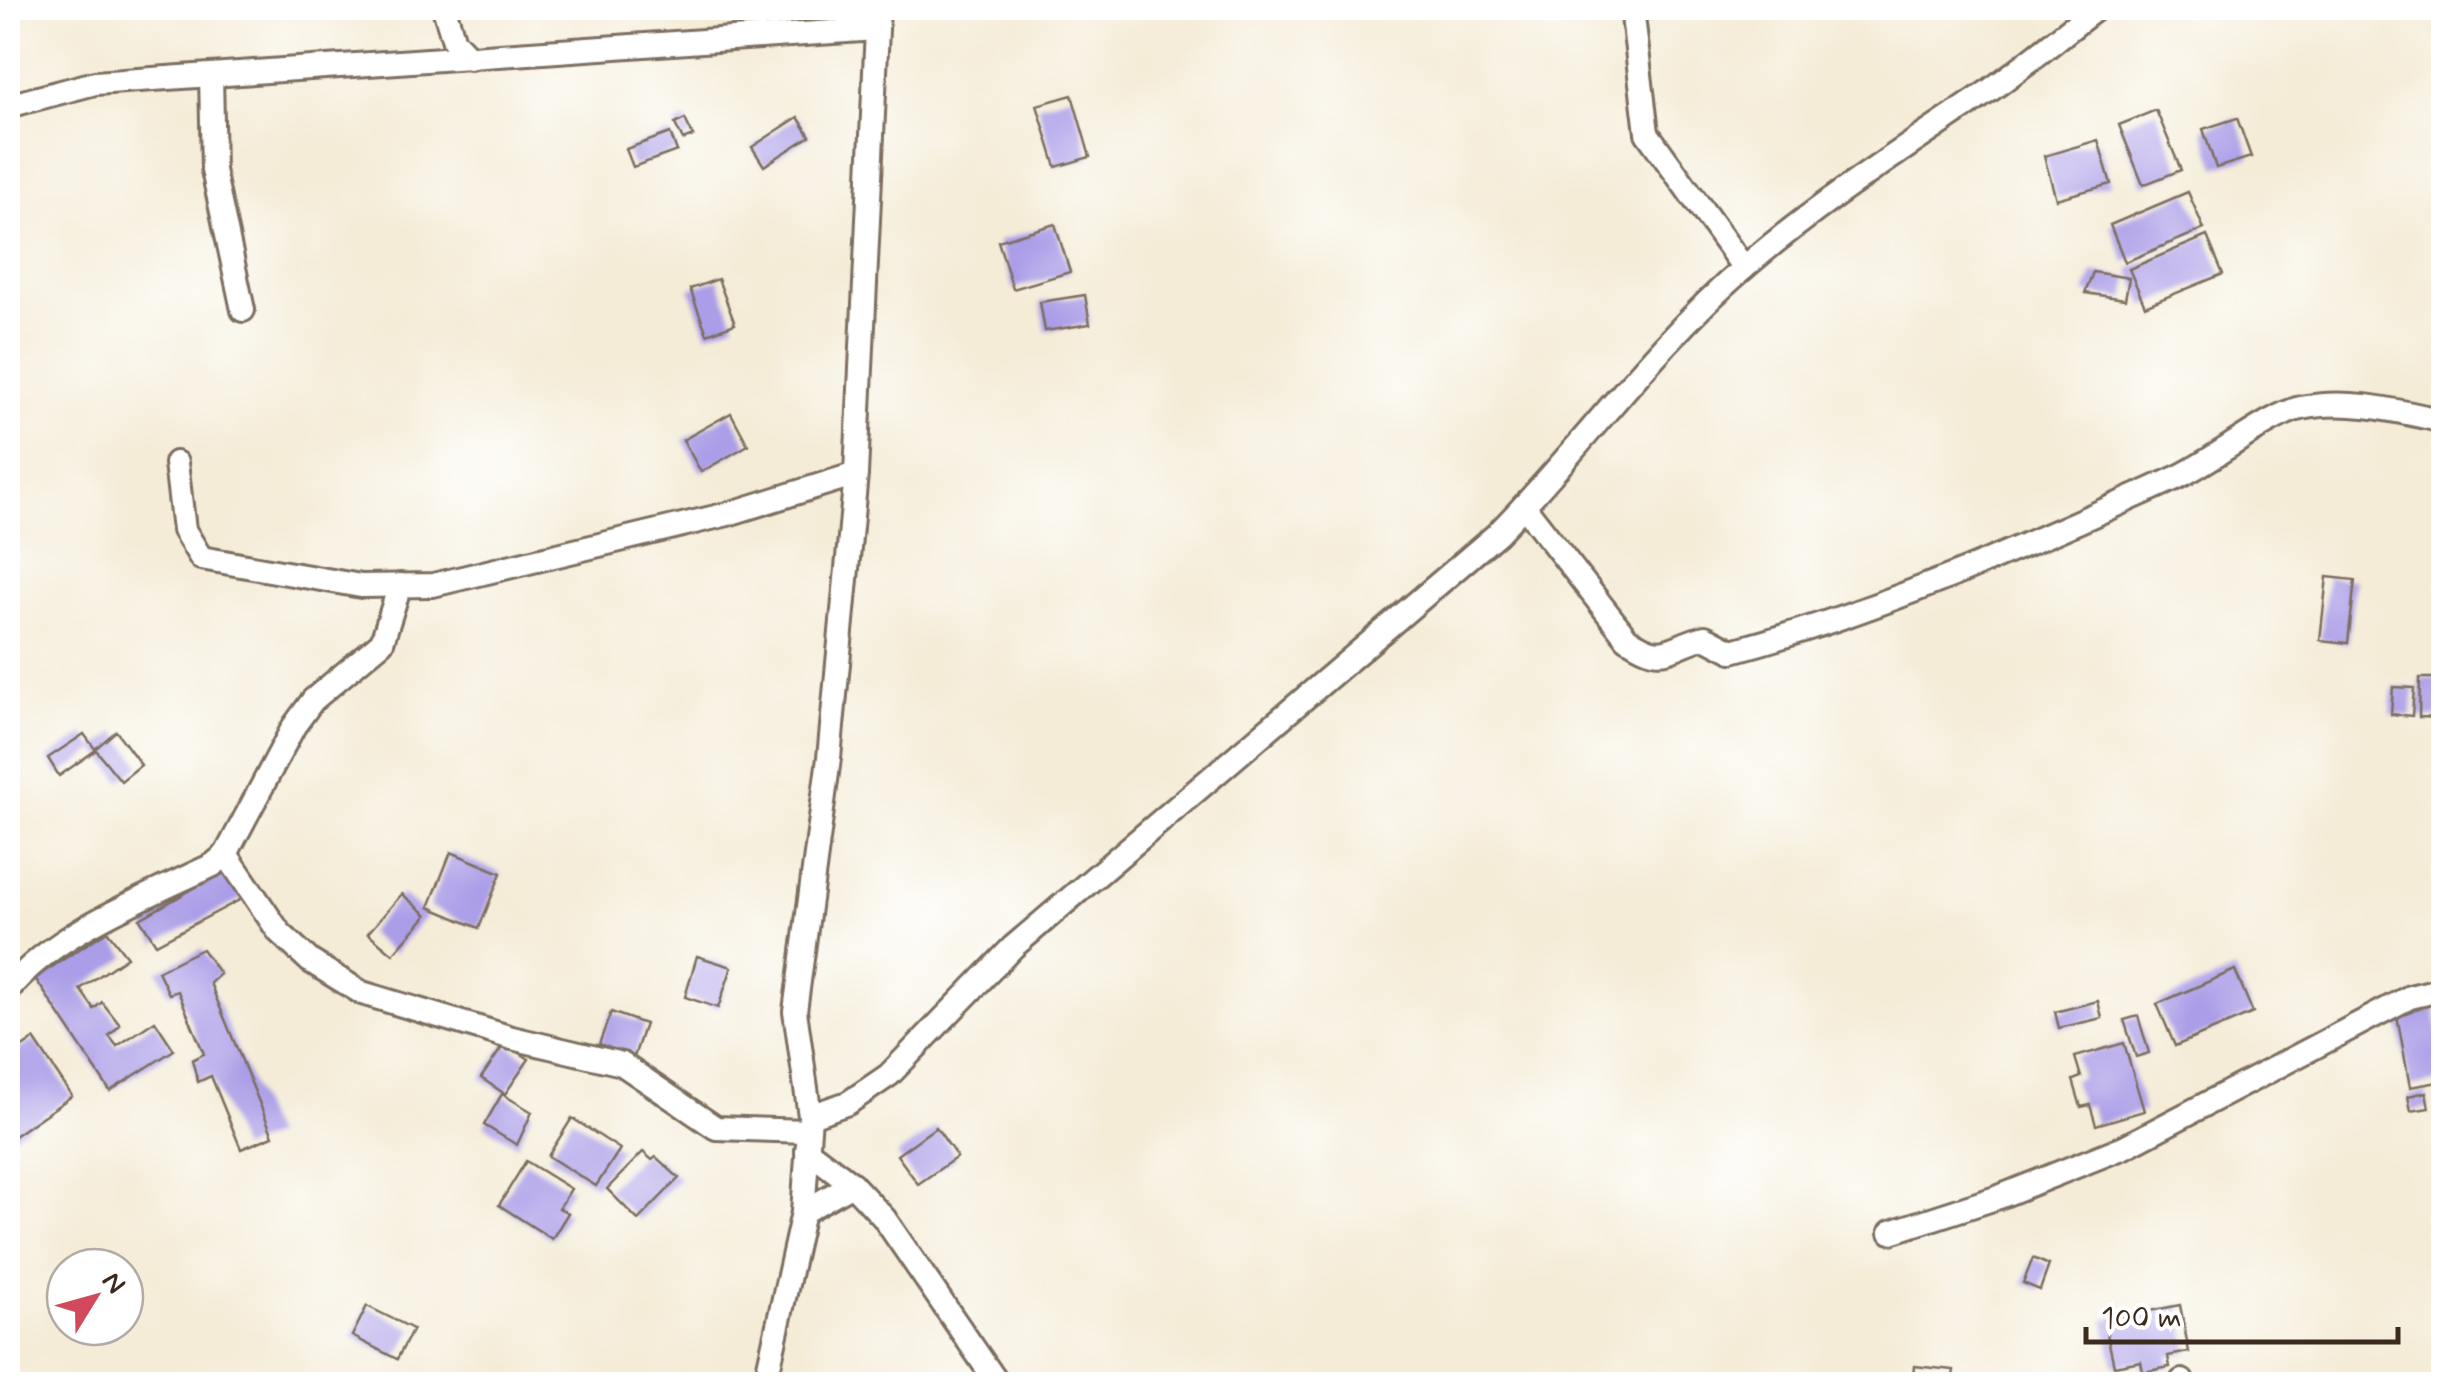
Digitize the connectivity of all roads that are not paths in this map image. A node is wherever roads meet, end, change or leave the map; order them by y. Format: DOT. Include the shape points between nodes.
graph roads {
  1 [pos="444,8"];
  2 [pos="1632,8"];
  3 [pos="2088,11"];
  4 [pos="877,18"];
  5 [pos="470,58"];
  6 [pos="211,75"];
  7 [pos="9,98"];
  8 [pos="1744,268"];
  9 [pos="242,310"];
  10 [pos="2444,421"];
  11 [pos="176,463"];
  12 [pos="856,474"];
  13 [pos="1524,506"];
  14 [pos="400,585"];
  15 [pos="226,854"];
  16 [pos="2444,989"];
  17 [pos="8,990"];
  18 [pos="808,1132"];
  19 [pos="852,1184"];
  20 [pos="803,1212"];
  21 [pos="1892,1232"];
  22 [pos="765,1384"];
  23 [pos="998,1384"];
  1 -- 5 [label="street" via="454,41"];
  2 -- 8 [label="street" via="1647,133"];
  3 -- 8 [label="street" via="1993,88 1856,178"];
  4 -- 5 [label="street"];
  4 -- 12 [label="street"];
  5 -- 6 [label="street"];
  6 -- 7 [label="street" via="94,83"];
  6 -- 9 [label="street" via="214,170"];
  8 -- 13 [label="street"];
  10 -- 13 [label="street" via="2326,403 2295,409 2180,477 1936,584 1732,651 1705,637 1668,653 1648,652 1627,638"];
  11 -- 14 [label="street" via="184,530 201,558 362,586"];
  12 -- 14 [label="street" via="709,518 433,585"];
  12 -- 18 [label="street" via="829,758 795,1011"];
  13 -- 18 [label="street" via="1372,644 1042,922 889,1076"];
  14 -- 15 [label="street" via="382,642 294,726"];
  15 -- 17 [label="street" via="109,915 29,968"];
  15 -- 18 [label="street" via="279,932 310,961 362,993 622,1064 716,1128"];
  16 -- 21 [label="street" via="2377,1013 2124,1148"];
  18 -- 19 [label="street"];
  18 -- 20 [label="street"];
  19 -- 20 [label="street"];
  19 -- 23 [label="street" via="884,1218"];
  20 -- 22 [label="street"];
}
